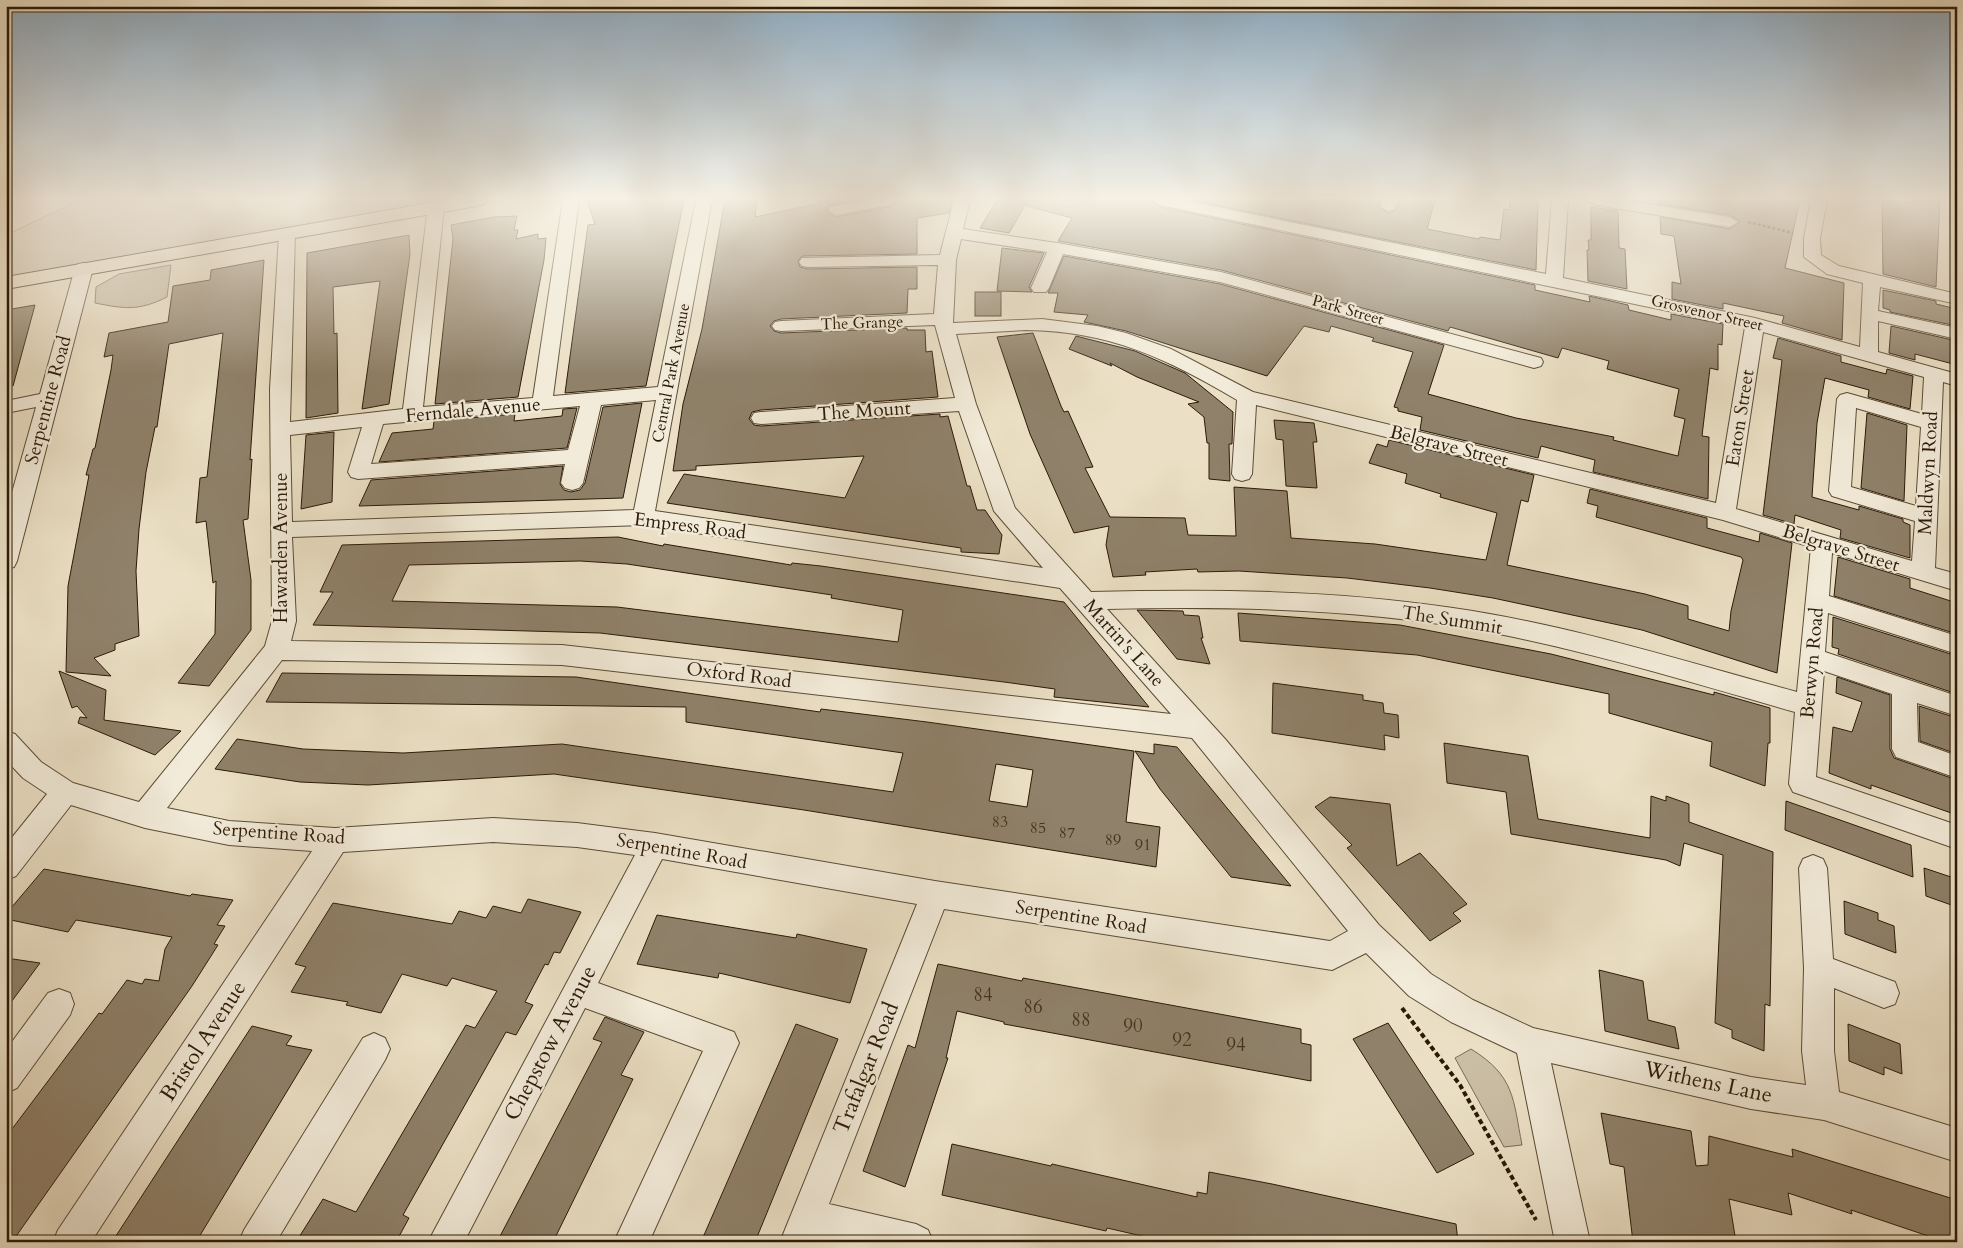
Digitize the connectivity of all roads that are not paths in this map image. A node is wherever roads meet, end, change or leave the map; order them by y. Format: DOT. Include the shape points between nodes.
graph roads {
  1 [pos="142,258"];
  2 [pos="286,258"];
  3 [pos="430,258"];
  4 [pos="563,258"];
  5 [pos="693,258"];
  6 [pos="1053,258"];
  7 [pos="1115,258"];
  8 [pos="1450,258"];
  9 [pos="1556,258"];
  10 [pos="1815,258"];
  11 [pos="947,260"];
  12 [pos="808,262"];
  13 [pos="84,268"];
  14 [pos="1554,279"];
  15 [pos="1872,280"];
  16 [pos="6,283"];
  17 [pos="1040,288"];
  18 [pos="1957,288"];
  19 [pos="1957,299"];
  20 [pos="1869,314"];
  21 [pos="1755,323"];
  22 [pos="944,324"];
  23 [pos="781,326"];
  24 [pos="1957,334"];
  25 [pos="1869,356"];
  26 [pos="1534,362"];
  27 [pos="1934,374"];
  28 [pos="1957,380"];
  29 [pos="666,393"];
  30 [pos="1247,396"];
  31 [pos="49,398"];
  32 [pos="592,400"];
  33 [pos="542,404"];
  34 [pos="966,404"];
  35 [pos="6,407"];
  36 [pos="412,414"];
  37 [pos="762,418"];
  38 [pos="374,419"];
  39 [pos="1930,423"];
  40 [pos="281,430"];
  41 [pos="577,456"];
  42 [pos="1242,474"];
  43 [pos="572,483"];
  44 [pos="1725,513"];
  45 [pos="1927,517"];
  46 [pos="643,518"];
  47 [pos="281,530"];
  48 [pos="1822,543"];
  49 [pos="6,561"];
  50 [pos="1923,573"];
  51 [pos="1066,580"];
  52 [pos="1957,583"];
  53 [pos="1087,601"];
  54 [pos="1817,601"];
  55 [pos="1957,645"];
  56 [pos="276,650"];
  57 [pos="1813,658"];
  58 [pos="1904,688"];
  59 [pos="1808,704"];
  60 [pos="1957,706"];
  61 [pos="1200,728"];
  62 [pos="6,742"];
  63 [pos="1957,767"];
  64 [pos="65,792"];
  65 [pos="145,816"];
  66 [pos="1957,837"];
  67 [pos="335,840"];
  68 [pos="656,845"];
  69 [pos="6,867"];
  70 [pos="1814,868"];
  71 [pos="935,894"];
  72 [pos="1369,935"];
  73 [pos="1819,968"];
  74 [pos="578,992"];
  75 [pos="1884,992"];
  76 [pos="59,1004"];
  77 [pos="1462,1011"];
  78 [pos="1531,1043"];
  79 [pos="374,1049"];
  80 [pos="6,1077"];
  81 [pos="1824,1104"];
  82 [pos="1957,1145"];
  83 [pos="802,1229"];
  84 [pos="70,1242"];
  85 [pos="256,1242"];
  86 [pos="445,1242"];
  87 [pos="631,1242"];
  88 [pos="916,1242"];
  89 [pos="1573,1242"];
  1 -- 13 [label="main road"];
  2 -- 40 [label="street, Hawarden Avenue"];
  3 -- 36 [label="street"];
  4 -- 33 [label="street"];
  5 -- 29 [label="street, Central Park Avenue"];
  6 -- 17 [label="street"];
  7 -- 26 [label="street, Park Street" via="1221,277"];
  8 -- 14 [label="street, Grosvenor Street"];
  9 -- 14 [label="street"];
  10 -- 15 [label="street" via="1833,270"];
  11 -- 12 [label="street"];
  11 -- 22 [label="street, Martin's Lane"];
  13 -- 16 [label="main road"];
  13 -- 31 [label="street, Serpentine Road"];
  14 -- 21 [label="street, Grosvenor Street"];
  15 -- 19 [label="street"];
  15 -- 20 [label="street"];
  18 -- 19 [label="street"];
  20 -- 24 [label="street"];
  20 -- 25 [label="street"];
  21 -- 25 [label="street, Grosvenor Street"];
  21 -- 44 [label="street, Eaton Street"];
  22 -- 23 [label="street, The Grange"];
  22 -- 30 [label="street, Belgrave Street" via="1074,327 1103,332 1176,359"];
  22 -- 34 [label="street, Martin's Lane"];
  25 -- 27 [label="street, Grosvenor Street"];
  27 -- 28 [label="street, Grosvenor Street"];
  27 -- 39 [label="street, Maldwyn Road"];
  29 -- 32 [label="street, Ferndale Avenue"];
  29 -- 46 [label="street, Central Park Avenue"];
  30 -- 42 [label="street"];
  30 -- 44 [label="street, Belgrave Street"];
  31 -- 35 [label="street"];
  31 -- 49 [label="street, Serpentine Road"];
  32 -- 33 [label="street, Ferndale Avenue"];
  32 -- 41 [label="street"];
  33 -- 36 [label="street, Ferndale Avenue"];
  34 -- 37 [label="street, The Mount"];
  34 -- 51 [label="street, Martin's Lane" via="1005,511"];
  36 -- 38 [label="street, Ferndale Avenue"];
  38 -- 40 [label="street, Ferndale Avenue"];
  38 -- 41 [label="street" via="358,472"];
  39 -- 45 [label="street, Maldwyn Road"];
  39 -- 45 [label="street" via="1847,399 1840,491"];
  40 -- 47 [label="street, Hawarden Avenue"];
  41 -- 43 [label="street"];
  44 -- 48 [label="street, Belgrave Street"];
  45 -- 50 [label="street, Maldwyn Road"];
  46 -- 47 [label="street, Empress Road"];
  46 -- 51 [label="street, Empress Road"];
  47 -- 56 [label="street, Hawarden Avenue" via="284,621"];
  48 -- 50 [label="street, Belgrave Street"];
  48 -- 54 [label="street, Berwyn Road"];
  50 -- 52 [label="street, Belgrave Street"];
  51 -- 53 [label="street, Martin's Lane"];
  53 -- 59 [label="street, The Summit" via="1189,598 1323,603 1453,617 1580,643"];
  53 -- 61 [label="street, Martin's Lane"];
  54 -- 55 [label="street"];
  54 -- 57 [label="street, Berwyn Road"];
  56 -- 61 [label="street, Oxford Road" via="562,655"];
  56 -- 65 [label="street, Hawarden Avenue"];
  57 -- 58 [label="street"];
  57 -- 59 [label="street, Berwyn Road"];
  58 -- 60 [label="street"];
  58 -- 63 [label="street" via="1905,749"];
  59 -- 66 [label="street, Berwyn Road" via="1802,784"];
  61 -- 72 [label="street, Martin's Lane"];
  62 -- 64 [label="street, Serpentine Road" via="32,770"];
  64 -- 65 [label="street, Serpentine Road"];
  64 -- 69 [label="street"];
  65 -- 67 [label="street, Serpentine Road" via="229,832"];
  67 -- 68 [label="street, Serpentine Road" via="493,830 577,834"];
  67 -- 84 [label="street, Bristol Avenue"];
  68 -- 71 [label="street, Serpentine Road"];
  68 -- 74 [label="street, Chepstow Avenue"];
  70 -- 73 [label="street"];
  71 -- 72 [label="street, Serpentine Road" via="1332,956"];
  71 -- 83 [label="street, Trafalgar Road"];
  72 -- 77 [label="street, Martin's Lane" via="1420,985"];
  73 -- 75 [label="street"];
  73 -- 81 [label="street" via="1818,1052"];
  74 -- 86 [label="street, Chepstow Avenue"];
  74 -- 87 [label="street" via="723,1043"];
  76 -- 80 [label="street"];
  77 -- 78 [label="street, Withens Lane"];
  78 -- 81 [label="street, Withens Lane" via="1751,1093"];
  78 -- 89 [label="street"];
  79 -- 85 [label="street"];
  81 -- 82 [label="street, Withens Lane"];
  83 -- 88 [label="street"];
}
